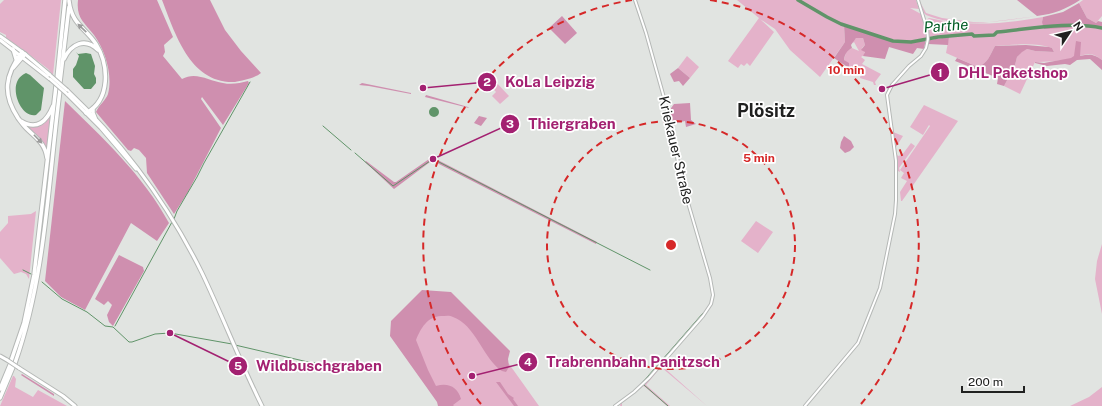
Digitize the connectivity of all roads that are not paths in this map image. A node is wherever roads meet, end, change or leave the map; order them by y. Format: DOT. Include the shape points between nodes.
graph roads {
  1 [pos="68,0"];
  2 [pos="635,0"];
  3 [pos="918,0"];
  4 [pos="0,36"];
  5 [pos="0,40"];
  6 [pos="13,49"];
  7 [pos="100,52"];
  8 [pos="22,54"];
  9 [pos="16,60"];
  10 [pos="63,62"];
  11 [pos="11,70"];
  12 [pos="57,79"];
  13 [pos="60,82"];
  14 [pos="56,86"];
  15 [pos="60,90"];
  16 [pos="100,99"];
  17 [pos="54,102"];
  18 [pos="94,107"];
  19 [pos="87,111"];
  20 [pos="95,118"];
  21 [pos="19,119"];
  22 [pos="48,164"];
  23 [pos="140,173"];
  24 [pos="0,356"];
  25 [pos="12,364"];
  26 [pos="0,389"];
  27 [pos="0,398"];
  28 [pos="75,406"];
  29 [pos="262,406"];
  30 [pos="615,406"];
  31 [pos="805,406"];
  7 -- 1 [label="highway, one-way" via="93,39 75,20"];
  1 -- 10 [label="highway"];
  1 -- 12 [label="highway"];
  2 -- 30 [label="street, Kriekauer Straße" via="668,112 682,182 713,289 712,301 703,316 648,378"];
  3 -- 31 [label="street" via="928,36 927,43 921,56 892,85 887,96 896,161 895,214 880,288 859,341"];
  4 -- 8 [label="main road"];
  5 -- 6 [label="main road"];
  6 -- 8 [label="main road"];
  6 -- 9 [label="highway"];
  7 -- 10 [label="highway" via="90,44 79,43 69,50"];
  7 -- 16 [label="highway" via="106,76"];
  8 -- 9 [label="highway"];
  8 -- 11 [label="highway"];
  8 -- 19 [label="main road, bridge"];
  9 -- 11 [label="highway"];
  10 -- 13 [label="highway"];
  11 -- 21 [label="highway" via="8,91 12,107"];
  14 -- 17 [label="highway"];
  15 -- 25 [label="highway" via="38,276 30,314"];
  16 -- 18 [label="highway"];
  16 -- 19 [label="highway"];
  17 -- 21 [label="highway" via="49,115 40,123 28,124"];
  17 -- 22 [label="highway"];
  18 -- 19 [label="highway"];
  18 -- 20 [label="highway"];
  19 -- 20 [label="main road"];
  19 -- 23 [label="main road"];
  20 -- 23 [label="main road" via="126,152"];
  21 -- 22 [label="highway, one-way" via="43,144"];
  22 -- 25 [label="highway" via="33,281"];
  23 -- 29 [label="main road" via="173,221 202,273"];
  24 -- 28 [label="main road, bridge"];
  25 -- 26 [label="highway"];
  25 -- 27 [label="highway"];
}
